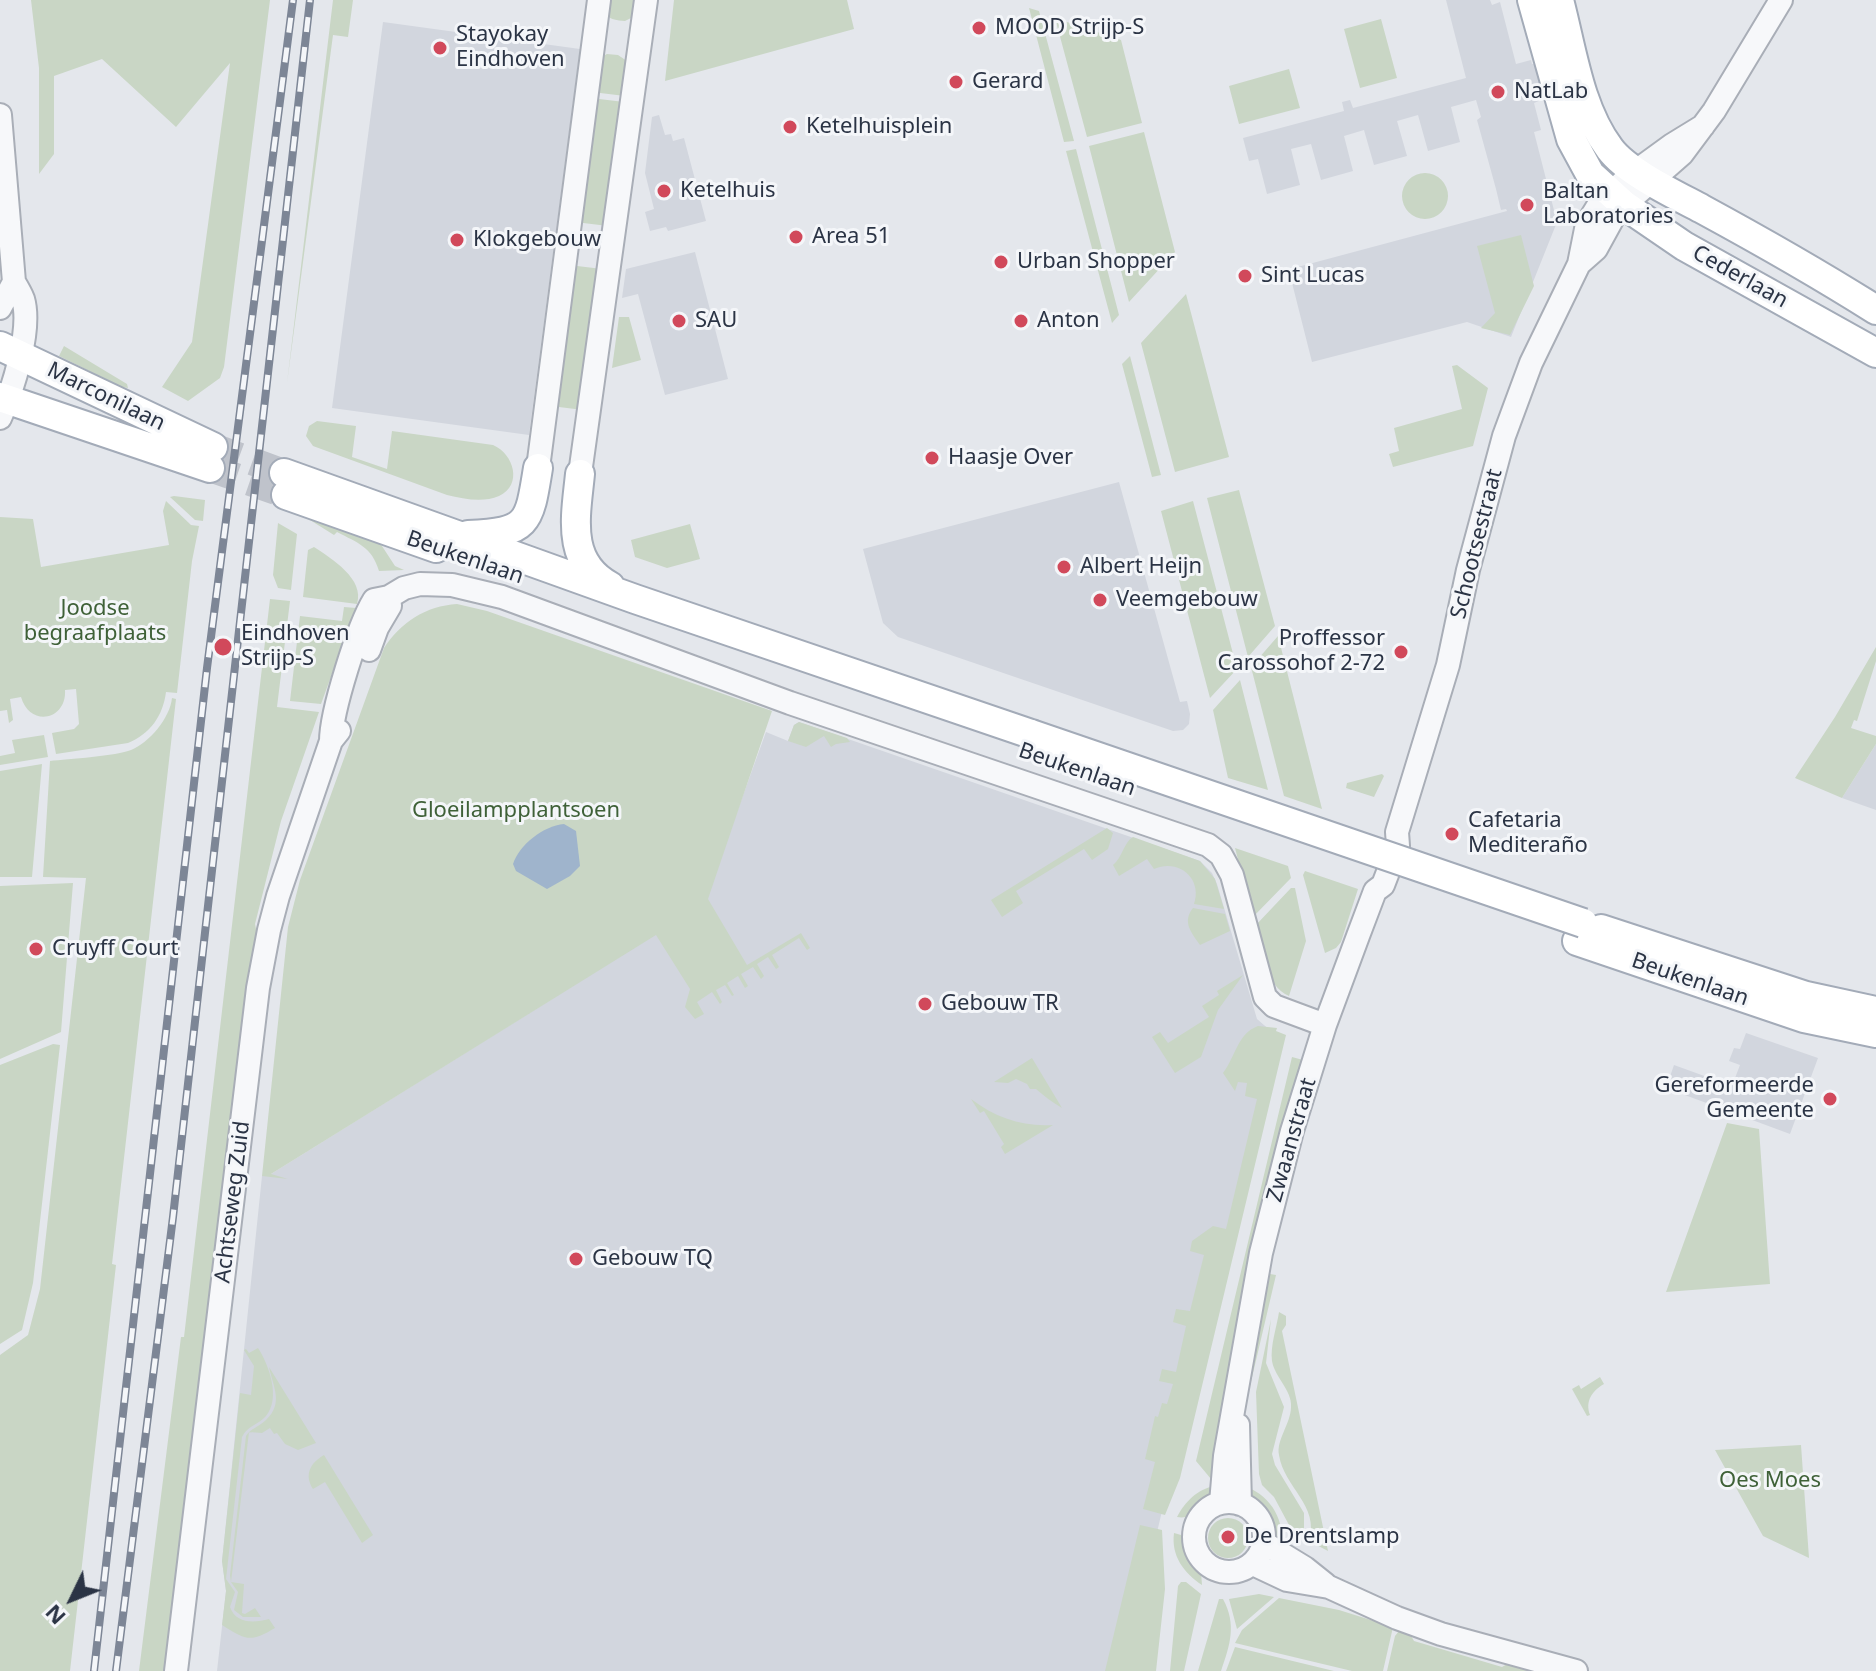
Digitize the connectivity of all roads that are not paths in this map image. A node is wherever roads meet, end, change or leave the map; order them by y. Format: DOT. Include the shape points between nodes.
graph roads {
  1 [pos="599,0"];
  2 [pos="646,0"];
  3 [pos="1532,0"];
  4 [pos="1559,0"];
  5 [pos="1781,0"];
  6 [pos="0,115"];
  7 [pos="1644,176"];
  8 [pos="1617,199"];
  9 [pos="14,282"];
  10 [pos="0,308"];
  11 [pos="1876,310"];
  12 [pos="11,351"];
  13 [pos="1876,353"];
  14 [pos="3,405"];
  15 [pos="538,468"];
  16 [pos="580,474"];
  17 [pos="457,535"];
  18 [pos="390,596"];
  19 [pos="635,599"];
  20 [pos="1028,743"];
  21 [pos="1375,891"];
  22 [pos="1580,932"];
  23 [pos="1876,1002"];
  24 [pos="1848,1004"];
  25 [pos="1876,1011"];
  26 [pos="1325,1025"];
  27 [pos="1876,1033"];
  28 [pos="1231,1503"];
  29 [pos="1264,1543"];
  30 [pos="1253,1564"];
  31 [pos="1329,1587"];
  32 [pos="176,1671"];
  33 [pos="1576,1671"];
  1 -- 15 [label="street"];
  2 -- 16 [label="street"];
  3 -- 8 [label="main road, Cederlaan" via="1571,139 1587,170"];
  4 -- 7 [label="main road, Cederlaan" via="1588,109 1610,150"];
  5 -- 7 [label="street, Schootsestraat" via="1703,126 1673,164"];
  6 -- 9 [label="street"];
  7 -- 8 [label="street, Schootsestraat"];
  7 -- 11 [label="main road, Cederlaan"];
  8 -- 13 [label="main road, Cederlaan" via="1684,246"];
  8 -- 21 [label="street, Schootsestraat" via="1613,218 1596,249 1579,264 1531,363 1504,436 1448,665 1397,832 1372,882"];
  9 -- 10 [label="street"];
  9 -- 12 [label="street" via="24,309"];
  12 -- 14 [label="street"];
  12 -- 14 [label="main road, Marconilaan" via="212,457"];
  15 -- 17 [label="main road" via="532,508 523,522 499,533"];
  16 -- 19 [label="main road" via="577,549 602,582"];
  17 -- 19 [label="main road, Beukenlaan"];
  17 -- 20 [label="main road, Beukenlaan" via="290,482 786,671"];
  18 -- 26 [label="street, Beukenlaan" via="410,586 432,584 502,597 790,703 1208,845 1232,875 1265,997 1274,1006"];
  18 -- 32 [label="street, Achtseweg Zuid" via="341,728 331,741 269,930"];
  19 -- 20 [label="main road, Beukenlaan"];
  20 -- 22 [label="main road, Beukenlaan, bridge"];
  21 -- 26 [label="street, Zwaanstraat"];
  22 -- 24 [label="main road, Beukenlaan"];
  22 -- 27 [label="main road, Beukenlaan" via="1804,1018"];
  23 -- 24 [label="main road"];
  24 -- 25 [label="main road, Beukenlaan"];
  26 -- 28 [label="street, Zwaanstraat" via="1261,1253 1225,1456"];
  28 -- 29 [label="street" via="1256,1515"];
  28 -- 30 [label="street" via="1204,1512 1193,1540 1195,1550 1217,1571 1236,1572"];
  29 -- 30 [label="street"];
  29 -- 31 [label="street"];
  30 -- 31 [label="street" via="1287,1580"];
  31 -- 33 [label="street" via="1441,1634"];
}
